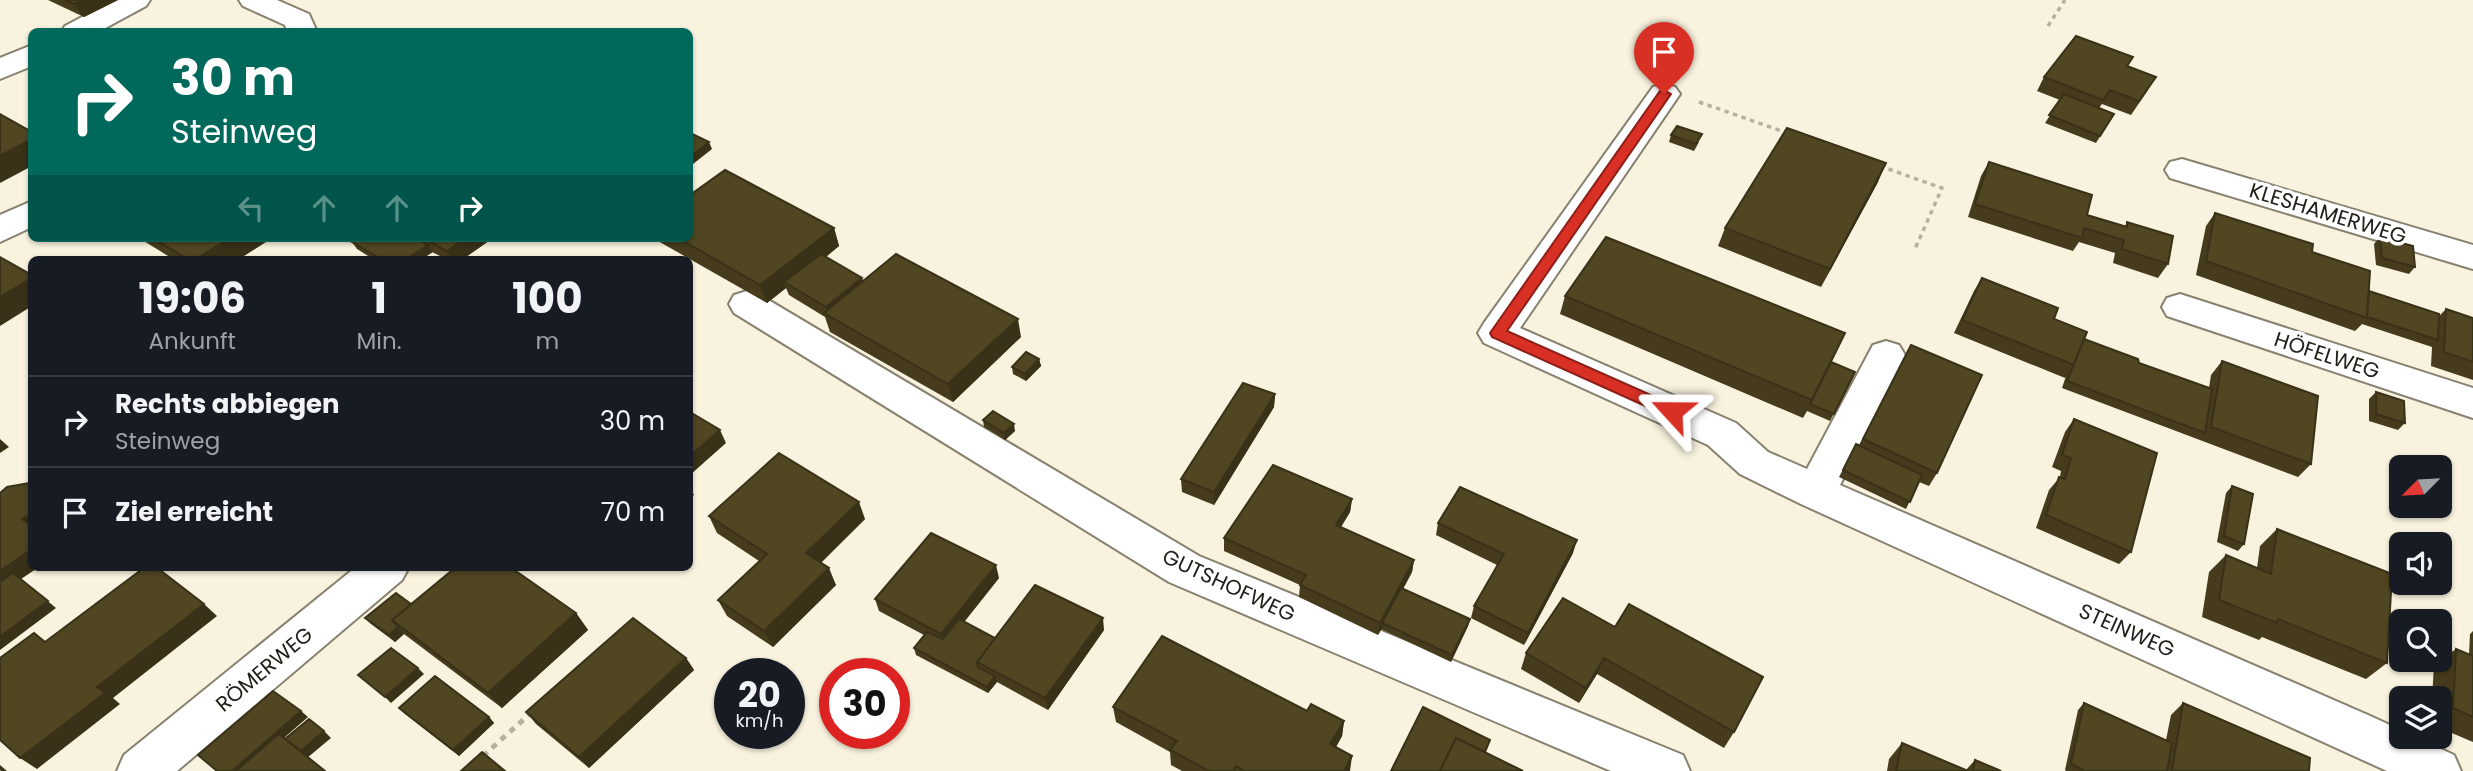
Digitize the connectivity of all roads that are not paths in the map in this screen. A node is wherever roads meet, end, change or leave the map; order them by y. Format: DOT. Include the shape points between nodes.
graph roads {
  1 [pos="136,0"];
  2 [pos="253,0"];
  3 [pos="83,28"];
  4 [pos="301,28"];
  5 [pos="28,56"];
  6 [pos="0,71"];
  7 [pos="1664,94"];
  8 [pos="2182,170"];
  9 [pos="28,214"];
  10 [pos="0,230"];
  11 [pos="2473,257"];
  12 [pos="747,304"];
  13 [pos="2180,307"];
  14 [pos="1886,355"];
  15 [pos="2473,403"];
  16 [pos="1815,492"];
  17 [pos="382,571"];
  18 [pos="141,771"];
  19 [pos="1666,771"];
  20 [pos="2437,771"];
  1 -- 3 [label="street"];
  2 -- 4 [label="street" via="299,20"];
  5 -- 6 [label="street"];
  7 -- 16 [label="street, STEINWEG" via="1497,333 1722,434 1754,463"];
  8 -- 11 [label="street, KLESHAMERWEG"];
  9 -- 10 [label="street"];
  12 -- 19 [label="street, GUTSHOFWEG" via="1184,569"];
  13 -- 15 [label="street, HÖFELWEG"];
  14 -- 16 [label="street"];
  16 -- 20 [label="street, STEINWEG"];
  17 -- 18 [label="street, RÖMERWEG"];
}
